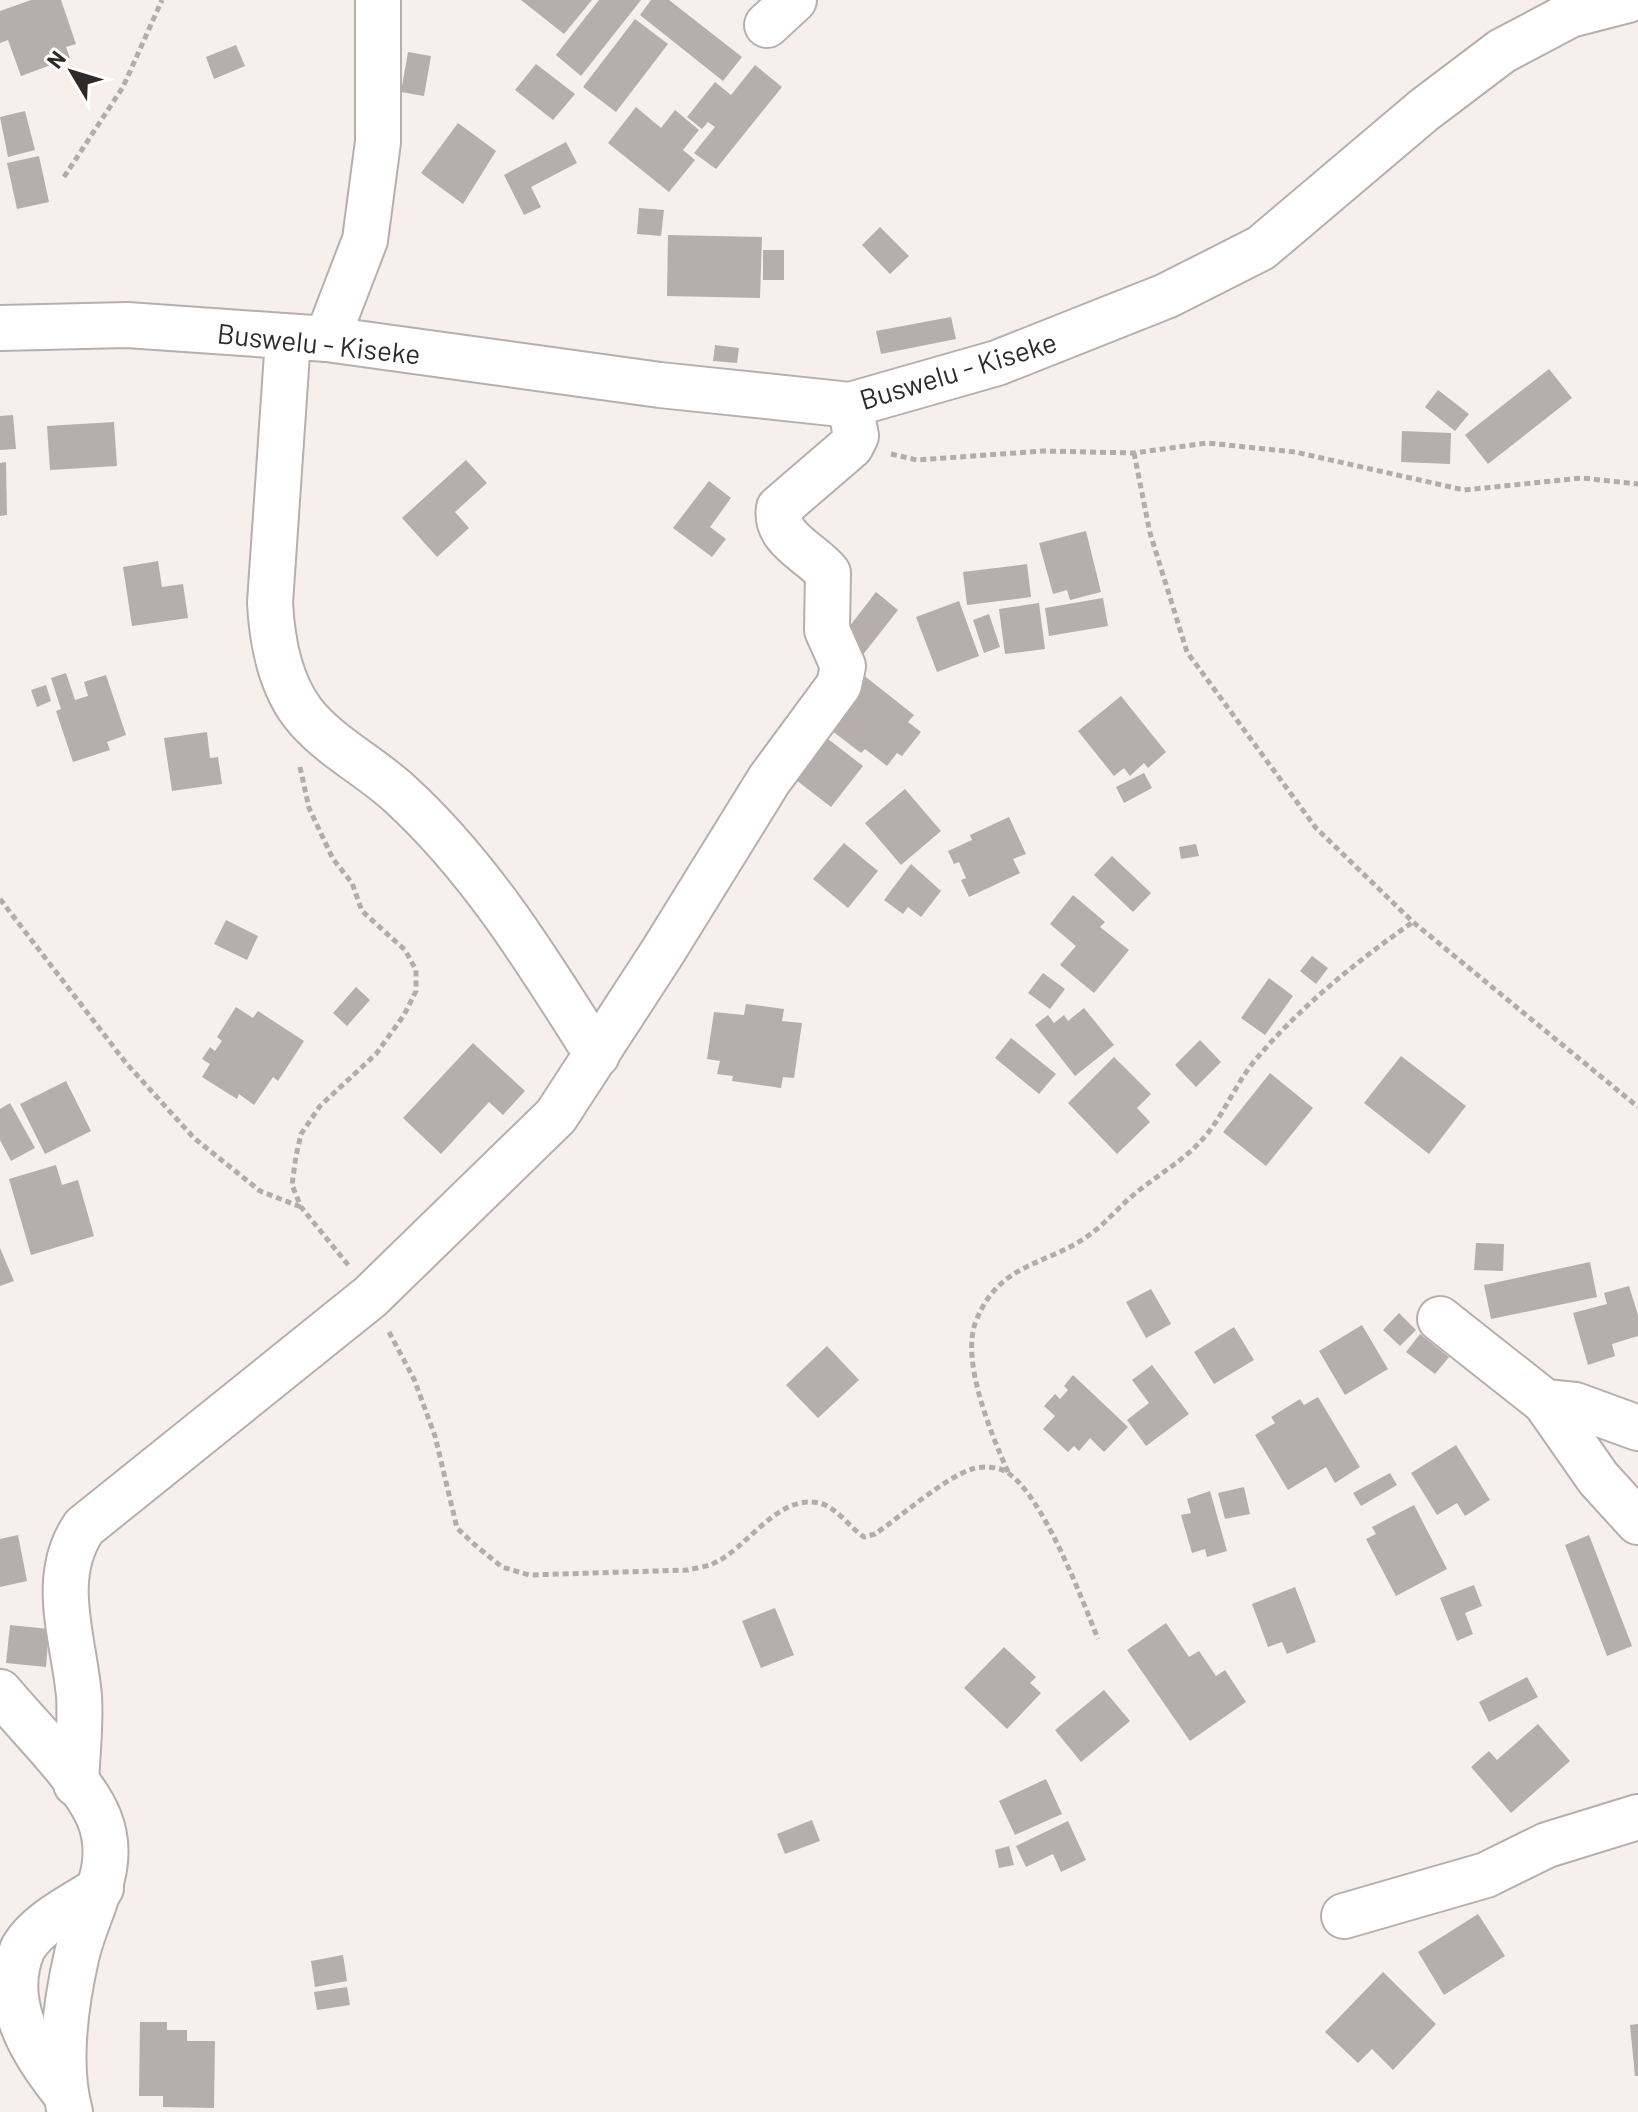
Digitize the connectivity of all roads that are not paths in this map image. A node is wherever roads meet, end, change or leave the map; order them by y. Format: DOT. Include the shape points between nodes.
graph roads {
  1 [pos="378,0"];
  2 [pos="1628,0"];
  3 [pos="0,328"];
  4 [pos="308,339"];
  5 [pos="851,425"];
  6 [pos="597,1055"];
  7 [pos="1440,1319"];
  8 [pos="1545,1402"];
  9 [pos="1638,1428"];
  10 [pos="1638,1522"];
  11 [pos="0,1692"];
  12 [pos="76,1784"];
  13 [pos="1638,1817"];
  14 [pos="101,1888"];
  15 [pos="1344,1916"];
  16 [pos="6,1986"];
  17 [pos="67,2102"];
  1 -- 4 [label="street" via="378,142 365,240"];
  2 -- 5 [label="street, Buswelu - Kiseke" via="1570,15 1502,51 1261,248 1166,296"];
  3 -- 4 [label="street, Buswelu - Kiseke" via="127,325"];
  4 -- 5 [label="street, Buswelu - Kiseke" via="660,385"];
  4 -- 6 [label="street" via="271,639 302,711 401,794 485,888"];
  5 -- 6 [label="street" via="779,508 777,521 782,532 828,573 827,630 843,675 769,780"];
  6 -- 12 [label="street" via="556,1116 370,1297 84,1527 70,1547 64,1579 79,1699"];
  7 -- 8 [label="street"];
  8 -- 9 [label="street" via="1575,1405"];
  8 -- 10 [label="street" via="1598,1478"];
  11 -- 12 [label="street"];
  12 -- 14 [label="street" via="99,1817 107,1851"];
  13 -- 15 [label="street" via="1547,1845 1486,1875"];
  14 -- 16 [label="street" via="52,1920 23,1947"];
  14 -- 17 [label="street" via="77,1952 66,2037"];
  16 -- 17 [label="street" via="15,2018"];
}
